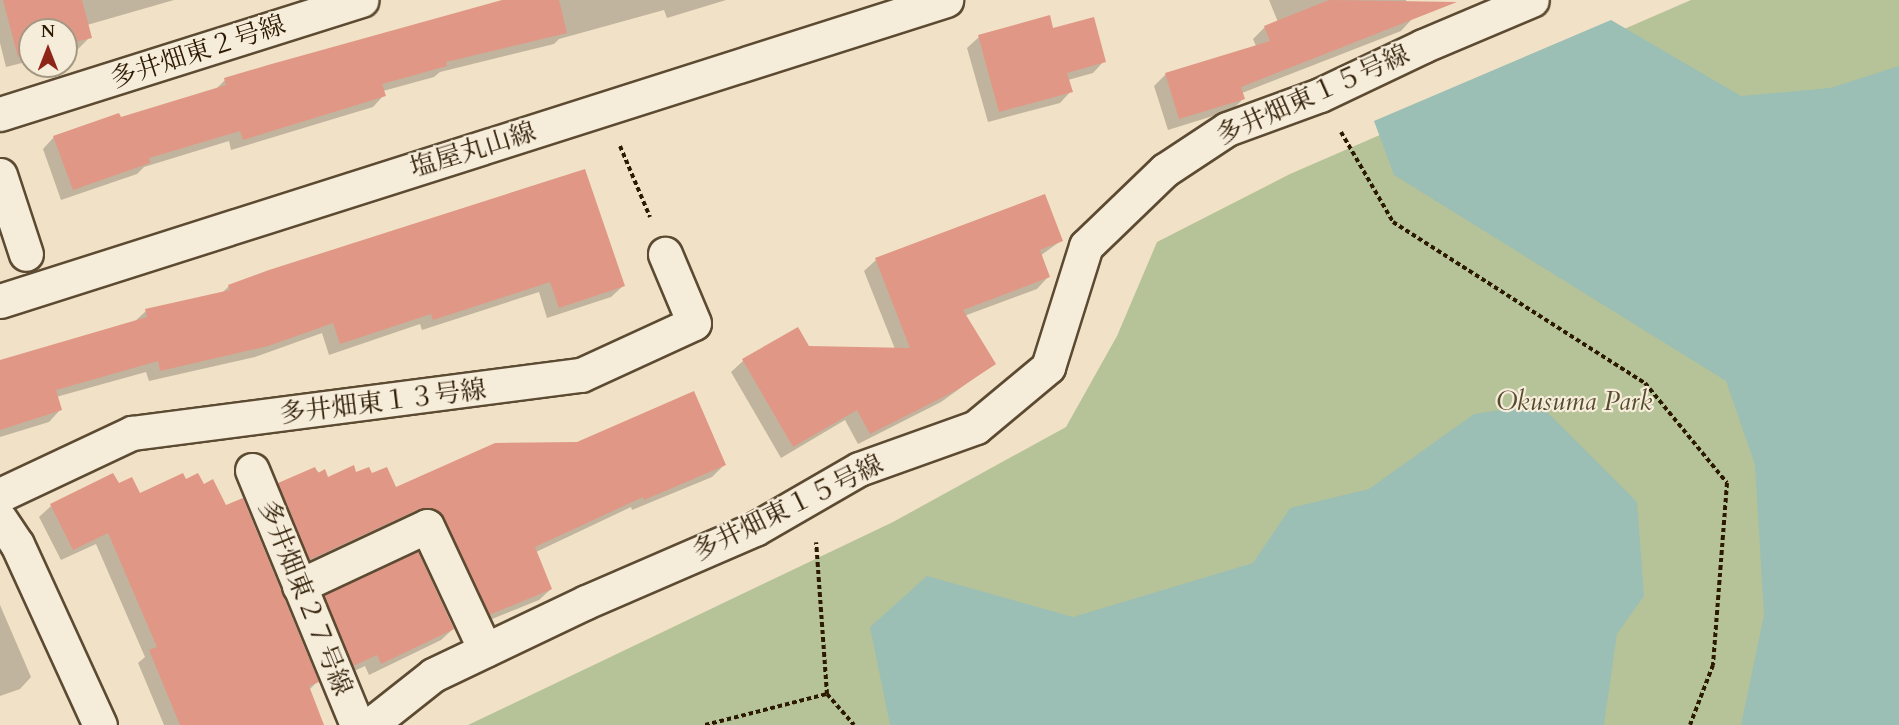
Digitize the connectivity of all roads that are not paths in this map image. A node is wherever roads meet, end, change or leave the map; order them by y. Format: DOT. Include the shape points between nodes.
graph roads {
  1 [pos="361,0"];
  2 [pos="946,0"];
  3 [pos="1532,0"];
  4 [pos="0,114"];
  5 [pos="0,176"];
  6 [pos="26,254"];
  7 [pos="665,254"];
  8 [pos="0,301"];
  9 [pos="252,470"];
  10 [pos="0,495"];
  11 [pos="0,519"];
  12 [pos="299,586"];
  13 [pos="485,650"];
  14 [pos="100,725"];
  15 [pos="357,725"];
  16 [pos="370,725"];
  1 -- 4 [label="street, 多井畑東２号線"];
  2 -- 8 [label="street, 塩屋丸山線"];
  3 -- 13 [label="street, 多井畑東１５号線" via="1320,95 1218,135 1165,170 1086,246 1048,367 976,427 859,469 755,529"];
  5 -- 6 [label="street"];
  7 -- 10 [label="street, 多井畑東１３号線" via="694,323 581,375 132,433"];
  9 -- 12 [label="street, 多井畑東２７号線"];
  11 -- 14 [label="street" via="17,543"];
  12 -- 13 [label="street" via="427,526"];
  12 -- 15 [label="street, 多井畑東２７号線"];
  13 -- 16 [label="street, 多井畑東１５号線" via="433,675"];
}
